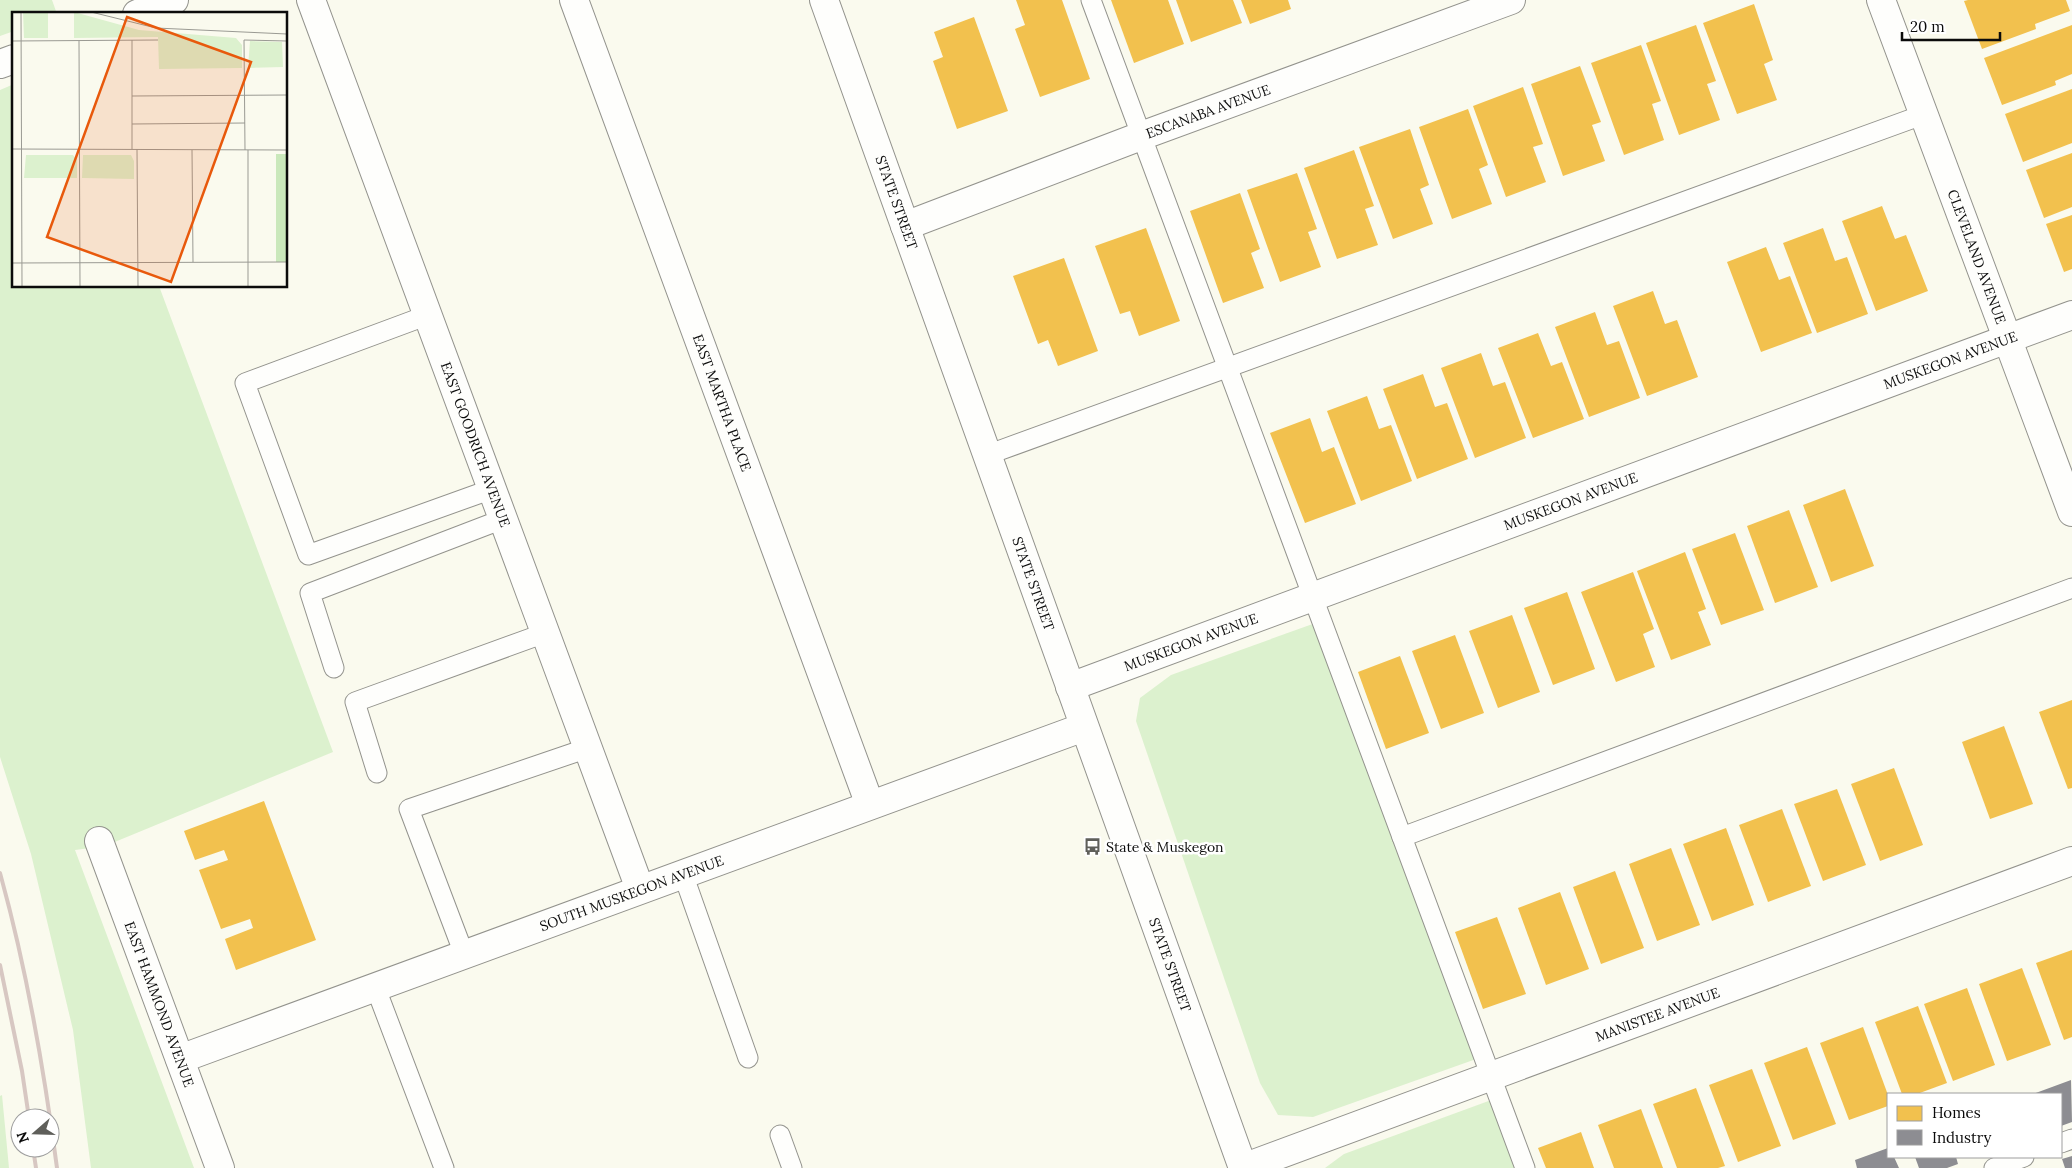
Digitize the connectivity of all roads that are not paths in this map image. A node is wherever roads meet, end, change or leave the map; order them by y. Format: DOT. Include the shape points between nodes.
graph roads {
  1 [pos="174,0"];
  2 [pos="311,0"];
  3 [pos="574,0"];
  4 [pos="824,0"];
  5 [pos="1091,0"];
  6 [pos="1511,0"];
  7 [pos="1882,0"];
  8 [pos="142,12"];
  9 [pos="12,60"];
  10 [pos="0,64"];
  11 [pos="1925,114"];
  12 [pos="1141,136"];
  13 [pos="905,226"];
  14 [pos="428,315"];
  15 [pos="2072,315"];
  16 [pos="2008,339"];
  17 [pos="1227,368"];
  18 [pos="987,455"];
  19 [pos="492,489"];
  20 [pos="2072,512"];
  21 [pos="503,519"];
  22 [pos="2072,588"];
  23 [pos="1313,597"];
  24 [pos="545,633"];
  25 [pos="334,668"];
  26 [pos="1070,687"];
  27 [pos="1084,727"];
  28 [pos="588,748"];
  29 [pos="377,773"];
  30 [pos="870,805"];
  31 [pos="1402,837"];
  32 [pos="99,841"];
  33 [pos="2072,861"];
  34 [pos="683,874"];
  35 [pos="640,889"];
  36 [pos="464,954"];
  37 [pos="375,986"];
  38 [pos="748,1058"];
  39 [pos="180,1060"];
  40 [pos="1491,1076"];
  41 [pos="780,1135"];
  42 [pos="2021,1158"];
  43 [pos="220,1168"];
  44 [pos="444,1168"];
  45 [pos="792,1168"];
  46 [pos="1243,1168"];
  47 [pos="1525,1168"];
  48 [pos="1994,1168"];
  1 -- 8 [label="street"];
  2 -- 14 [label="street, EAST GOODRICH AVENUE"];
  3 -- 30 [label="street, EAST MARTHA PLACE"];
  4 -- 13 [label="street, STATE STREET"];
  5 -- 12 [label="lane"];
  6 -- 12 [label="street, ESCANABA AVENUE"];
  7 -- 11 [label="street, CLEVELAND AVENUE"];
  9 -- 10 [label="street"];
  11 -- 16 [label="street, CLEVELAND AVENUE"];
  11 -- 17 [label="lane"];
  12 -- 13 [label="street, ESCANABA AVENUE"];
  12 -- 17 [label="lane"];
  13 -- 18 [label="street, STATE STREET"];
  14 -- 19 [label="street, EAST GOODRICH AVENUE"];
  14 -- 19 [label="lane" via="245,383 308,555"];
  15 -- 16 [label="street, MUSKEGON AVENUE"];
  16 -- 20 [label="street, CLEVELAND AVENUE"];
  16 -- 23 [label="street, MUSKEGON AVENUE"];
  17 -- 18 [label="lane"];
  17 -- 23 [label="lane"];
  18 -- 26 [label="street, STATE STREET"];
  19 -- 21 [label="street, EAST GOODRICH AVENUE"];
  21 -- 24 [label="street, EAST GOODRICH AVENUE"];
  21 -- 25 [label="lane" via="310,593"];
  22 -- 31 [label="lane"];
  23 -- 26 [label="street, MUSKEGON AVENUE"];
  23 -- 31 [label="lane"];
  24 -- 28 [label="street, EAST GOODRICH AVENUE"];
  24 -- 29 [label="lane" via="355,702"];
  26 -- 27 [label="street, STATE STREET"];
  27 -- 30 [label="street, SOUTH MUSKEGON AVENUE"];
  27 -- 46 [label="street, STATE STREET"];
  28 -- 35 [label="street, EAST GOODRICH AVENUE"];
  28 -- 36 [label="lane" via="409,809"];
  30 -- 34 [label="street, SOUTH MUSKEGON AVENUE"];
  31 -- 40 [label="lane"];
  32 -- 39 [label="street, EAST HAMMOND AVENUE"];
  33 -- 40 [label="street, MANISTEE AVENUE"];
  34 -- 35 [label="street, SOUTH MUSKEGON AVENUE"];
  34 -- 38 [label="lane"];
  35 -- 36 [label="street, SOUTH MUSKEGON AVENUE"];
  36 -- 37 [label="street, SOUTH MUSKEGON AVENUE"];
  37 -- 39 [label="street, SOUTH MUSKEGON AVENUE"];
  37 -- 44 [label="lane"];
  39 -- 43 [label="street, EAST HAMMOND AVENUE"];
  40 -- 46 [label="street, MANISTEE AVENUE"];
  40 -- 47 [label="lane"];
  41 -- 45 [label="lane"];
  42 -- 48 [label="lane"];
}
